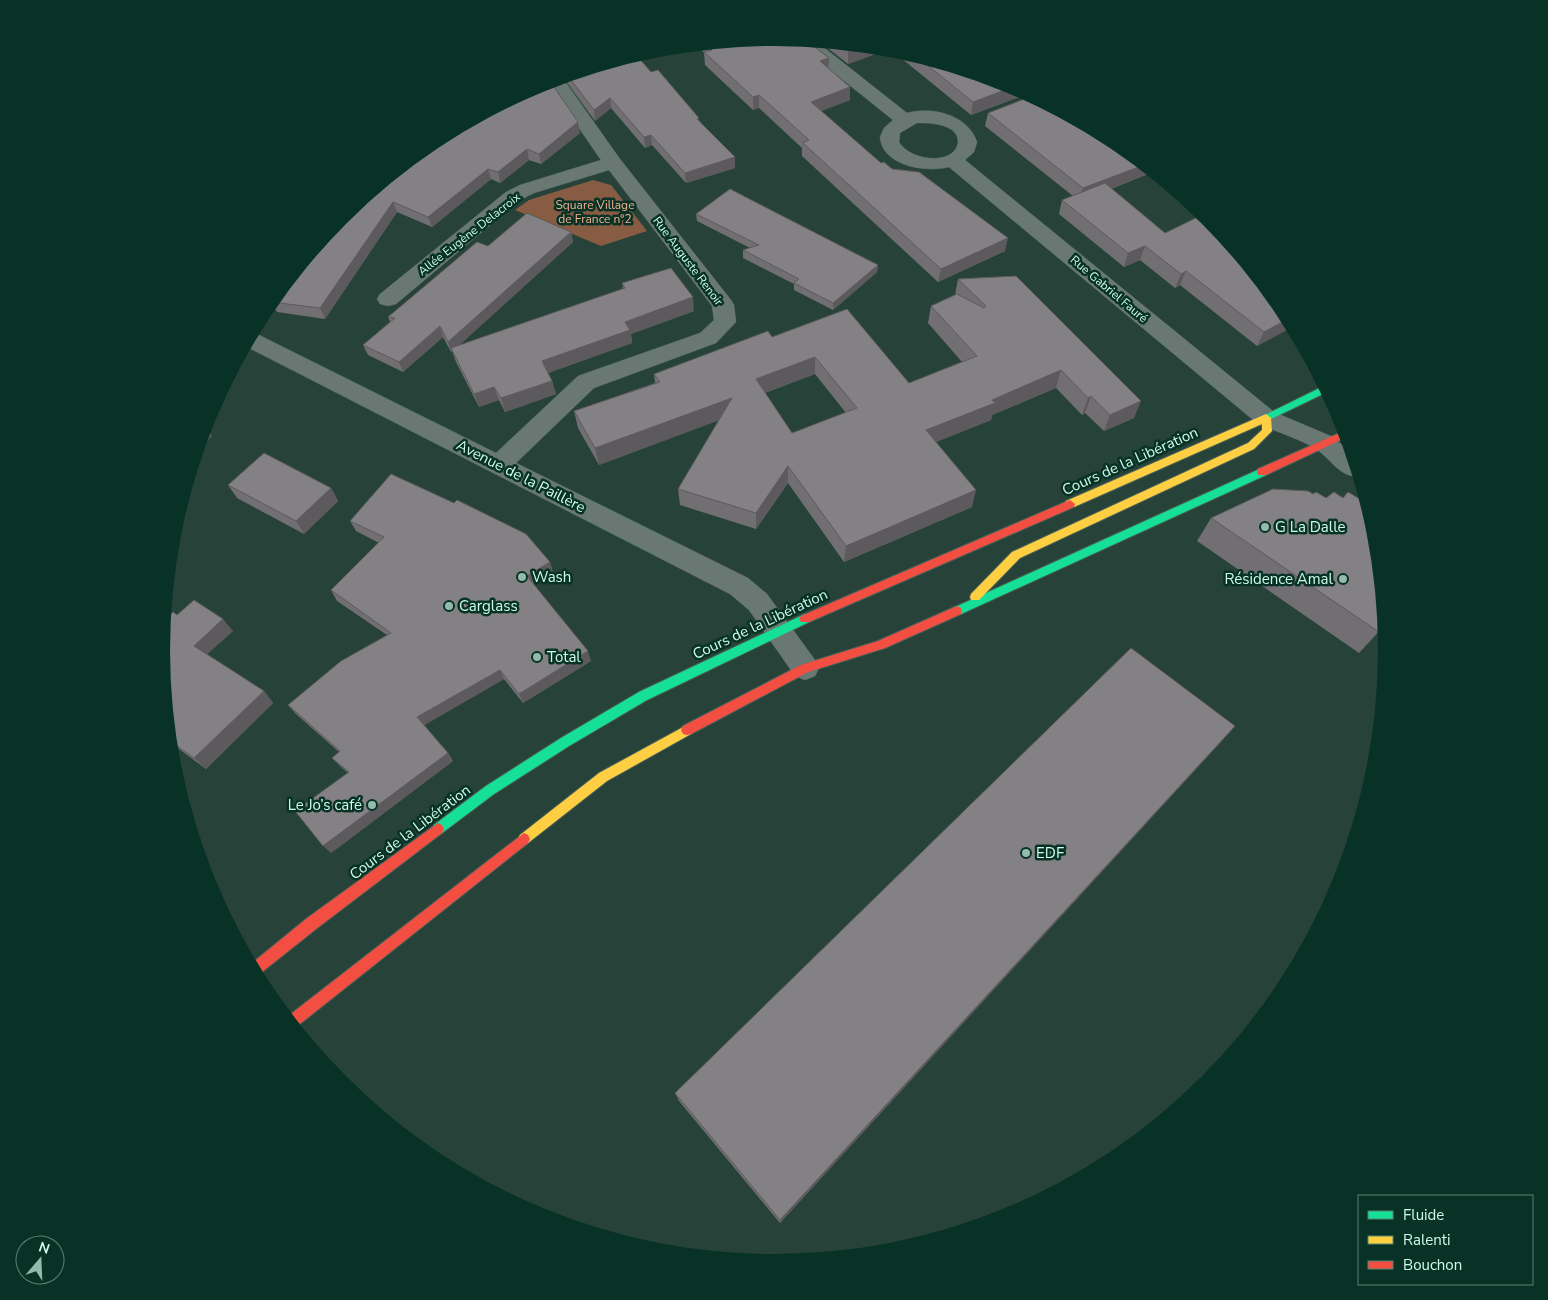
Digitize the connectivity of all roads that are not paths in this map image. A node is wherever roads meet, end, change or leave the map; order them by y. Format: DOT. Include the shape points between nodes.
graph roads {
  1 [pos="814,48"];
  2 [pos="559,86"];
  3 [pos="904,120"];
  4 [pos="953,160"];
  5 [pos="613,163"];
  6 [pos="388,299"];
  7 [pos="255,342"];
  8 [pos="1319,391"];
  9 [pos="1266,418"];
  10 [pos="1335,438"];
  11 [pos="1348,463"];
  12 [pos="499,464"];
  13 [pos="964,608"];
  14 [pos="779,631"];
  15 [pos="805,668"];
  16 [pos="260,966"];
  17 [pos="295,1019"];
  1 -- 3 [label="street"];
  2 -- 5 [label="street, Rue Auguste Renoir"];
  3 -- 4 [label="street" via="895,126 889,141 901,156 926,163"];
  3 -- 4 [label="street" via="933,117 968,124 968,148"];
  4 -- 9 [label="street, Rue Gabriel Fauré"];
  5 -- 6 [label="street, Allée Eugène Delacroix" via="513,196"];
  5 -- 12 [label="street, Rue Auguste Renoir" via="723,305 725,322 708,338 586,382"];
  7 -- 12 [label="street, Avenue de la Paillère"];
  8 -- 9 [label="main road, Cours de la Libération"];
  9 -- 10 [label="street, Rue Gabriel Fauré"];
  9 -- 13 [label="main road" via="1267,431 1251,446 1016,555"];
  9 -- 14 [label="main road, Cours de la Libération"];
  10 -- 11 [label="street, Rue Gabriel Fauré" via="1338,456"];
  10 -- 13 [label="main road"];
  12 -- 14 [label="street, Avenue de la Paillère" via="739,586 758,602"];
  13 -- 15 [label="main road" via="881,645"];
  14 -- 15 [label="street, Avenue de la Paillère"];
  14 -- 16 [label="main road, Cours de la Libération" via="643,696 549,752 465,808"];
  15 -- 17 [label="main road" via="664,741 603,777"];
}
